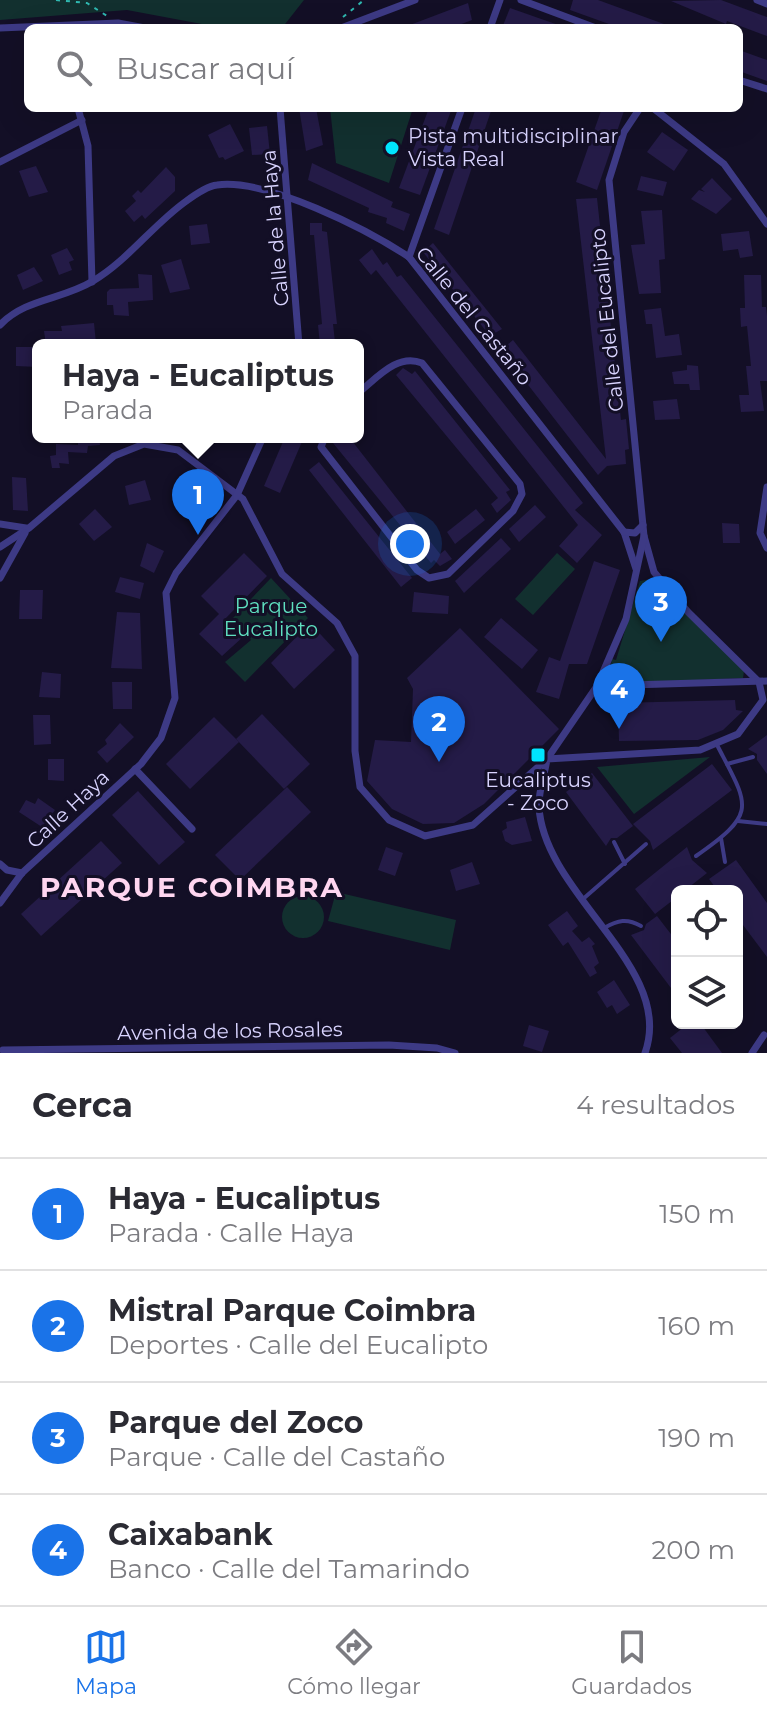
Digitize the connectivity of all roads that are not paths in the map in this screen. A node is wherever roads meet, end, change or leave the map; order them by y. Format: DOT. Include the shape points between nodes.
graph roads {
  1 [pos="415,0"];
  2 [pos="500,0"];
  3 [pos="521,0"];
  4 [pos="757,0"];
  5 [pos="767,4"];
  6 [pos="93,24"];
  7 [pos="123,24"];
  8 [pos="352,24"];
  9 [pos="491,24"];
  10 [pos="585,24"];
  11 [pos="24,27"];
  12 [pos="0,28"];
  13 [pos="743,81"];
  14 [pos="767,89"];
  15 [pos="79,112"];
  16 [pos="280,112"];
  17 [pos="461,112"];
  18 [pos="637,112"];
  19 [pos="658,112"];
  20 [pos="82,120"];
  21 [pos="0,162"];
  22 [pos="289,199"];
  23 [pos="767,224"];
  24 [pos="409,257"];
  25 [pos="92,282"];
  26 [pos="0,325"];
  27 [pos="299,339"];
  28 [pos="364,388"];
  29 [pos="260,443"];
  30 [pos="323,443"];
  31 [pos="767,487"];
  32 [pos="237,495"];
  33 [pos="0,524"];
  34 [pos="643,525"];
  35 [pos="29,528"];
  36 [pos="624,532"];
  37 [pos="644,536"];
  38 [pos="0,547"];
  39 [pos="767,548"];
  40 [pos="654,572"];
  41 [pos="636,573"];
  42 [pos="0,578"];
  43 [pos="763,681"];
  44 [pos="597,686"];
  45 [pos="716,743"];
  46 [pos="753,757"];
  47 [pos="547,759"];
  48 [pos="727,764"];
  49 [pos="135,769"];
  50 [pos="738,821"];
  51 [pos="767,824"];
  52 [pos="192,829"];
  53 [pos="721,838"];
  54 [pos="614,842"];
  55 [pos="646,844"];
  56 [pos="696,856"];
  57 [pos="725,862"];
  58 [pos="0,864"];
  59 [pos="625,864"];
  60 [pos="22,873"];
  61 [pos="581,901"];
  62 [pos="0,903"];
  63 [pos="641,926"];
  64 [pos="602,929"];
  65 [pos="764,1035"];
  66 [pos="3,1050"];
  67 [pos="455,1053"];
  68 [pos="645,1053"];
  69 [pos="752,1053"];
  1 -- 8 [label="street"];
  2 -- 9 [label="street"];
  3 -- 10 [label="street"];
  4 -- 5 [label="street"];
  6 -- 7 [label="street"];
  11 -- 12 [label="street"];
  13 -- 14 [label="street"];
  15 -- 20 [label="street"];
  16 -- 22 [label="street, Calle de la Haya"];
  17 -- 24 [label="street"];
  18 -- 34 [label="street, Calle del Eucalipto" via="624,132 609,180"];
  19 -- 23 [label="street" via="724,164"];
  20 -- 21 [label="street"];
  20 -- 25 [label="street" via="88,146"];
  22 -- 24 [label="street, Calle del Castaño" via="370,231"];
  22 -- 25 [label="street, Calle del Castaño" via="215,185 186,202"];
  22 -- 27 [label="street, Calle de la Haya"];
  24 -- 36 [label="street, Calle del Castaño"];
  25 -- 26 [label="street" via="17,309"];
  28 -- 30 [label="street" via="397,362 422,363 520,484 522,494 513,511 448,574 429,578 417,570"];
  29 -- 32 [label="street"];
  31 -- 39 [label="street" via="760,533"];
  32 -- 35 [label="street" via="178,450 144,444 114,456"];
  32 -- 47 [label="street" via="282,574 337,623 355,656 360,787 389,820 425,836 473,825"];
  32 -- 49 [label="street, Calle Haya" via="166,593 175,698 161,738"];
  33 -- 35 [label="street"];
  34 -- 36 [label="street" via="635,533"];
  34 -- 37 [label="street, Calle del Eucalipto"];
  35 -- 38 [label="street"];
  35 -- 42 [label="street"];
  36 -- 41 [label="street, Calle del Castaño"];
  37 -- 40 [label="street"];
  37 -- 41 [label="street"];
  40 -- 41 [label="street"];
  40 -- 43 [label="street" via="688,612"];
  41 -- 44 [label="street" via="626,619"];
  43 -- 44 [label="street"];
  43 -- 45 [label="street" via="763,700 738,734"];
  44 -- 47 [label="street"];
  45 -- 47 [label="street" via="700,750"];
  45 -- 48 [label="lane"];
  46 -- 48 [label="lane"];
  47 -- 61 [label="street" via="539,806 547,842"];
  48 -- 50 [label="lane" via="742,793 743,816"];
  49 -- 52 [label="street, Calle Haya"];
  49 -- 60 [label="street, Calle Haya"];
  50 -- 51 [label="lane"];
  50 -- 53 [label="lane"];
  53 -- 56 [label="lane"];
  53 -- 57 [label="lane"];
  54 -- 59 [label="lane"];
  55 -- 59 [label="lane"];
  58 -- 60 [label="street, Calle Haya"];
  59 -- 61 [label="lane"];
  60 -- 62 [label="street, Calle Haya"];
  61 -- 64 [label="street"];
  63 -- 64 [label="lane" via="616,921"];
  64 -- 68 [label="street" via="635,973 648,1007"];
  65 -- 69 [label="street"];
  66 -- 67 [label="street, Avenida de los Rosales" via="389,1045"];
}
